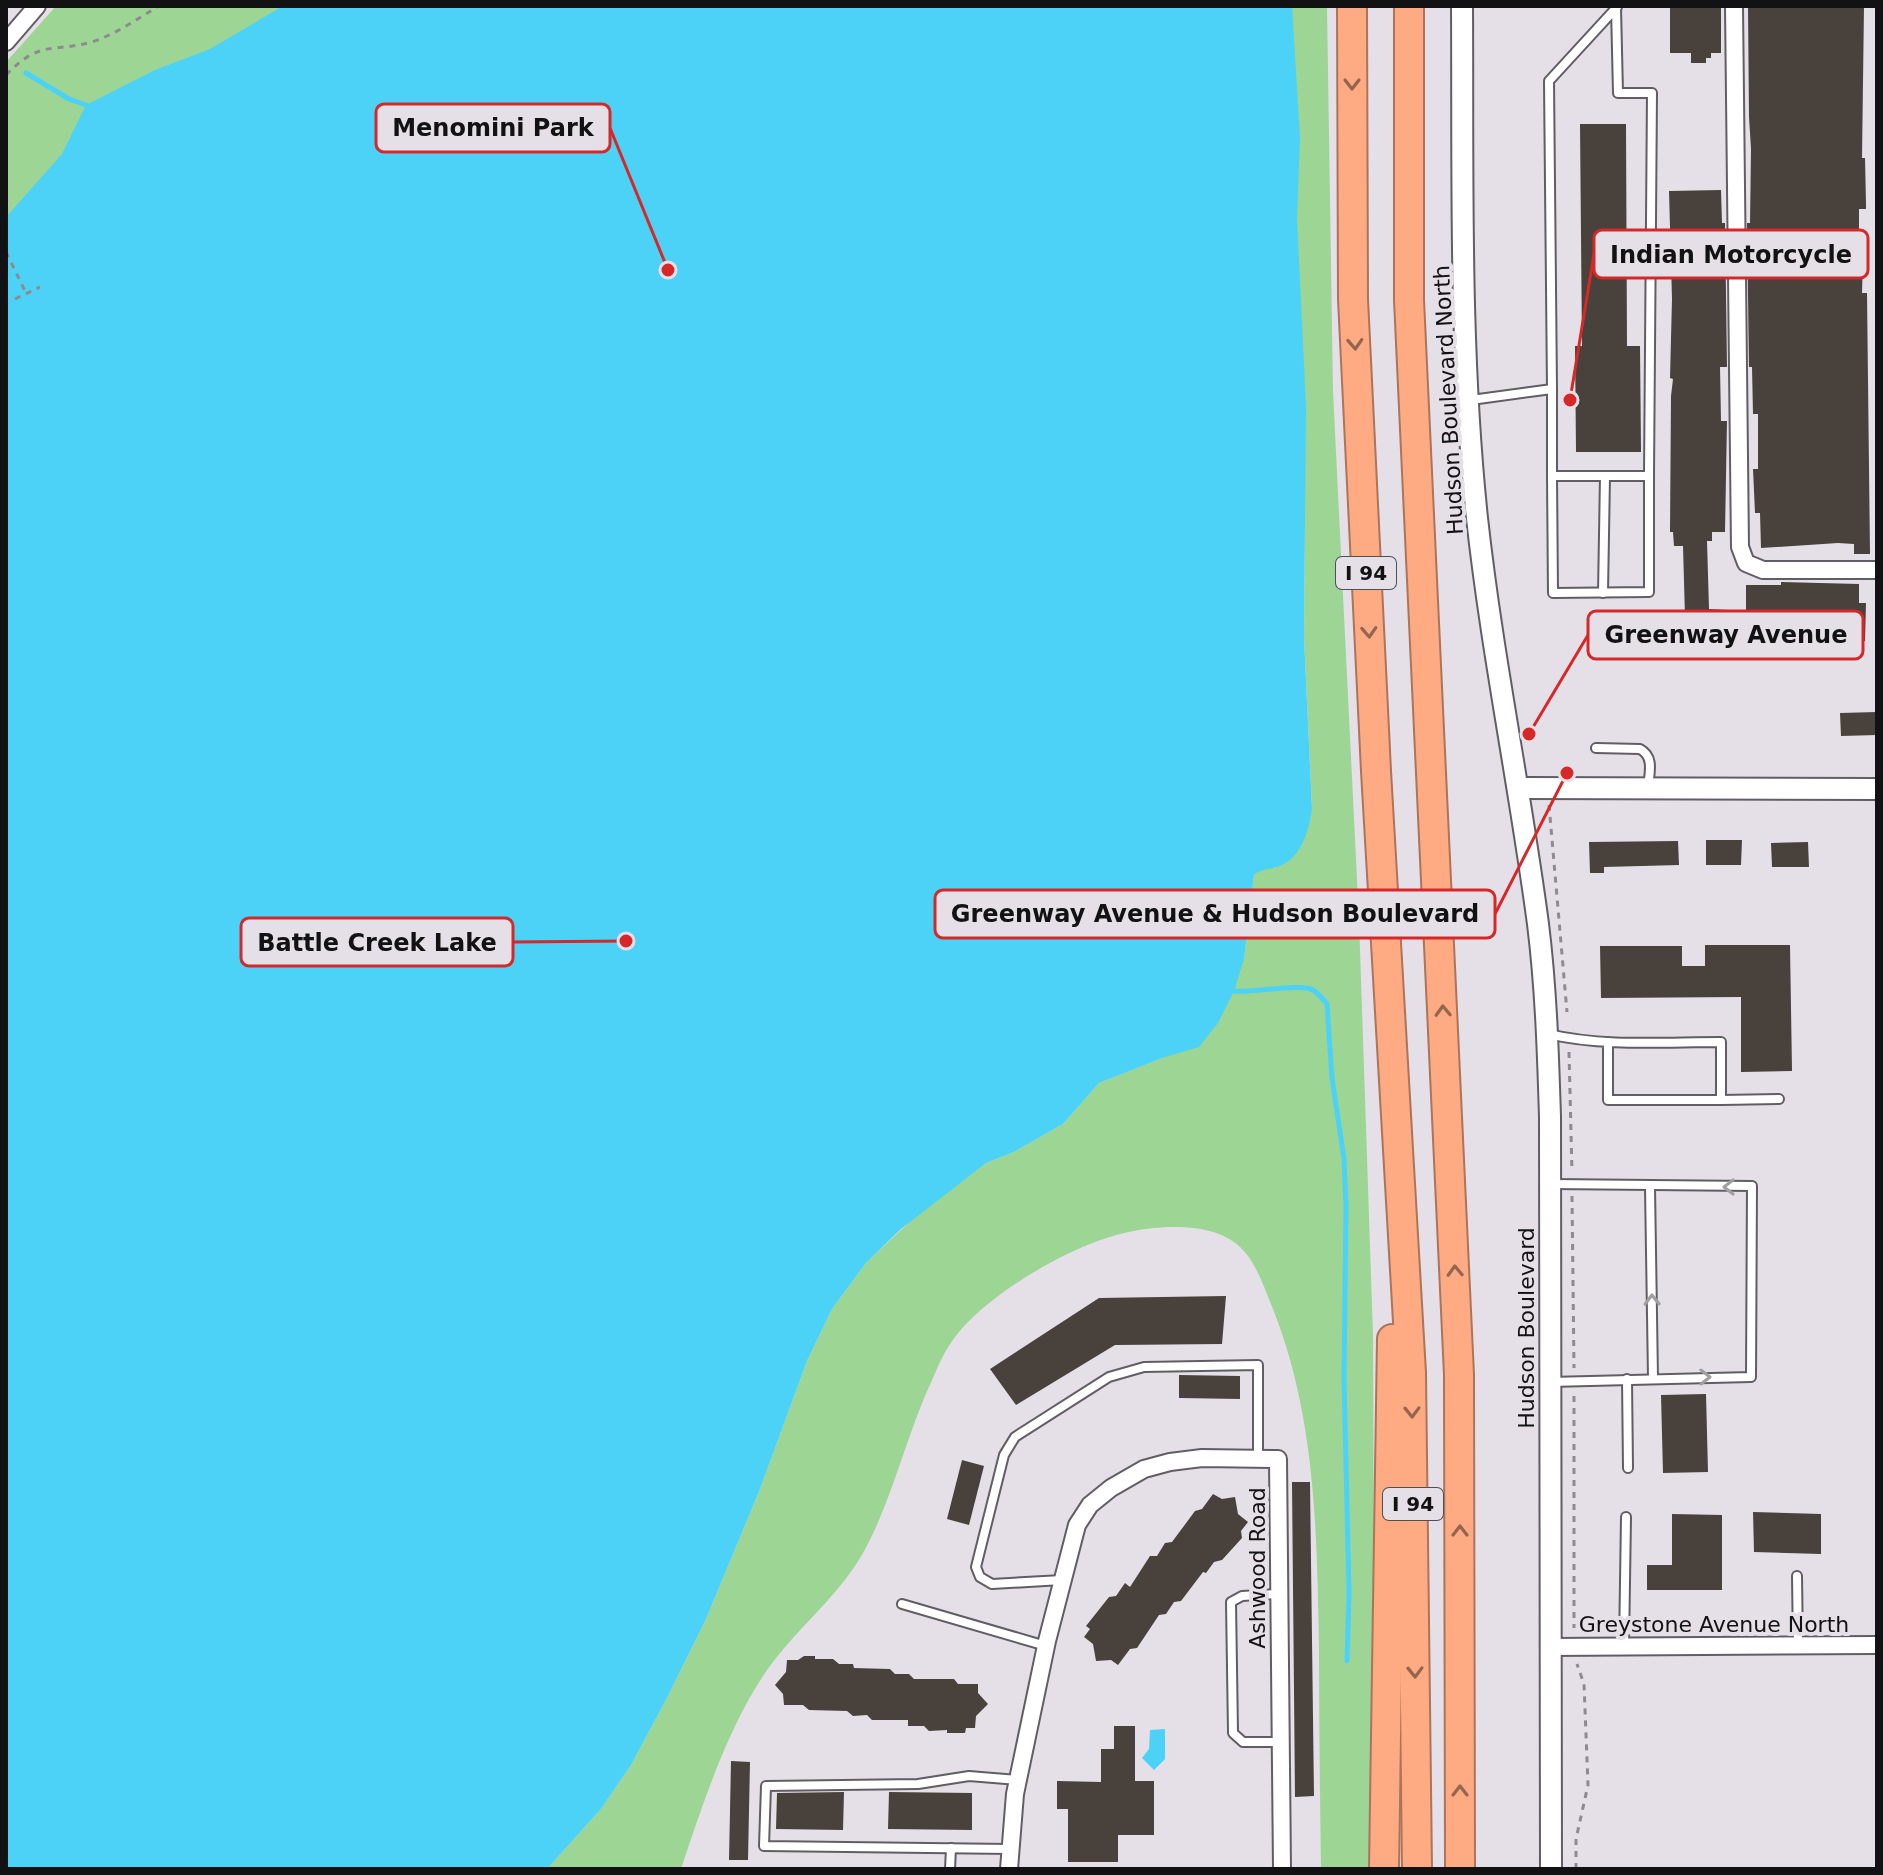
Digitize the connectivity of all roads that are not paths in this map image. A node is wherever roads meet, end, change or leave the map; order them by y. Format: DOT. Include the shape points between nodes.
graph roads {
  1 [pos="37,6"];
  2 [pos="1352,6"];
  3 [pos="1409,6"];
  4 [pos="1462,6"];
  5 [pos="1734,6"];
  6 [pos="1616,7"];
  7 [pos="6,42"];
  8 [pos="1552,389"];
  9 [pos="1468,400"];
  10 [pos="1552,476"];
  11 [pos="1605,476"];
  12 [pos="1649,476"];
  13 [pos="1877,570"];
  14 [pos="1603,593"];
  15 [pos="1596,748"];
  16 [pos="1518,788"];
  17 [pos="1648,789"];
  18 [pos="1877,789"];
  19 [pos="1547,1033"];
  20 [pos="1608,1042"];
  21 [pos="1779,1099"];
  22 [pos="1721,1100"];
  23 [pos="1398,1139"];
  24 [pos="1550,1184"];
  25 [pos="1650,1187"];
  26 [pos="1653,1378"];
  27 [pos="1627,1379"];
  28 [pos="1550,1382"];
  29 [pos="1258,1458"];
  30 [pos="1628,1468"];
  31 [pos="1626,1517"];
  32 [pos="1797,1576"];
  33 [pos="1062,1580"];
  34 [pos="1278,1594"];
  35 [pos="902,1604"];
  36 [pos="1877,1645"];
  37 [pos="1046,1646"];
  38 [pos="1798,1646"];
  39 [pos="1550,1647"];
  40 [pos="1624,1647"];
  41 [pos="1280,1742"];
  42 [pos="1018,1780"];
  43 [pos="951,1848"];
  44 [pos="1013,1849"];
  45 [pos="950,1869"];
  46 [pos="1009,1869"];
  47 [pos="1282,1869"];
  48 [pos="1384,1869"];
  49 [pos="1417,1869"];
  50 [pos="1460,1869"];
  51 [pos="1551,1869"];
  1 -- 7 [label="street"];
  2 -- 23 [label="highway, I 94, one-way" via="1353,299"];
  50 -- 3 [label="highway, I 94, one-way" via="1459,1375 1409,300"];
  4 -- 9 [label="street, Hudson Boulevard North"];
  5 -- 13 [label="street" via="1740,547 1746,563 1763,570"];
  6 -- 8 [label="lane" via="1549,81"];
  6 -- 12 [label="lane" via="1618,93 1652,93"];
  8 -- 9 [label="lane"];
  8 -- 10 [label="lane"];
  9 -- 16 [label="street, Hudson Boulevard North" via="1488,607"];
  10 -- 11 [label="lane"];
  10 -- 14 [label="lane" via="1553,593"];
  11 -- 12 [label="lane"];
  11 -- 14 [label="lane"];
  12 -- 14 [label="lane" via="1649,592"];
  15 -- 17 [label="lane" via="1646,751"];
  16 -- 17 [label="street"];
  16 -- 19 [label="street, Hudson Boulevard"];
  17 -- 18 [label="street"];
  19 -- 20 [label="lane"];
  19 -- 24 [label="street, Hudson Boulevard"];
  20 -- 22 [label="lane" via="1721,1042"];
  20 -- 22 [label="lane" via="1608,1100"];
  21 -- 22 [label="lane"];
  23 -- 48 [label="highway"];
  23 -- 49 [label="highway, I 94, one-way" via="1411,1373"];
  24 -- 25 [label="lane"];
  24 -- 28 [label="street, Hudson Boulevard"];
  26 -- 25 [label="lane, one-way"];
  26 -- 25 [label="lane, one-way" via="1751,1377 1752,1186"];
  26 -- 27 [label="lane"];
  27 -- 28 [label="lane"];
  27 -- 30 [label="lane"];
  28 -- 39 [label="street, Hudson Boulevard"];
  29 -- 33 [label="street, Ashwood Road" via="1170,1462 1144,1469 1111,1488 1077,1525"];
  29 -- 33 [label="lane" via="1258,1365 1144,1367 1109,1377 1015,1437 1004,1455 976,1567 992,1584"];
  29 -- 34 [label="street, Ashwood Road" via="1278,1459"];
  31 -- 40 [label="lane"];
  32 -- 38 [label="lane"];
  33 -- 37 [label="street, Ashwood Road"];
  34 -- 41 [label="street, Ashwood Road"];
  34 -- 41 [label="lane" via="1242,1596 1231,1602 1233,1733 1243,1742"];
  35 -- 37 [label="lane"];
  36 -- 38 [label="street, Greystone Avenue North"];
  37 -- 42 [label="street, Ashwood Road"];
  38 -- 40 [label="street, Greystone Avenue North"];
  39 -- 40 [label="street, Greystone Avenue North"];
  39 -- 51 [label="street, Hudson Boulevard"];
  41 -- 47 [label="street, Ashwood Road"];
  42 -- 43 [label="lane" via="969,1776 918,1784 766,1786 764,1846"];
  42 -- 44 [label="street, Ashwood Road"];
  43 -- 44 [label="lane"];
  43 -- 45 [label="lane"];
  44 -- 46 [label="street, Ashwood Road"];
}
